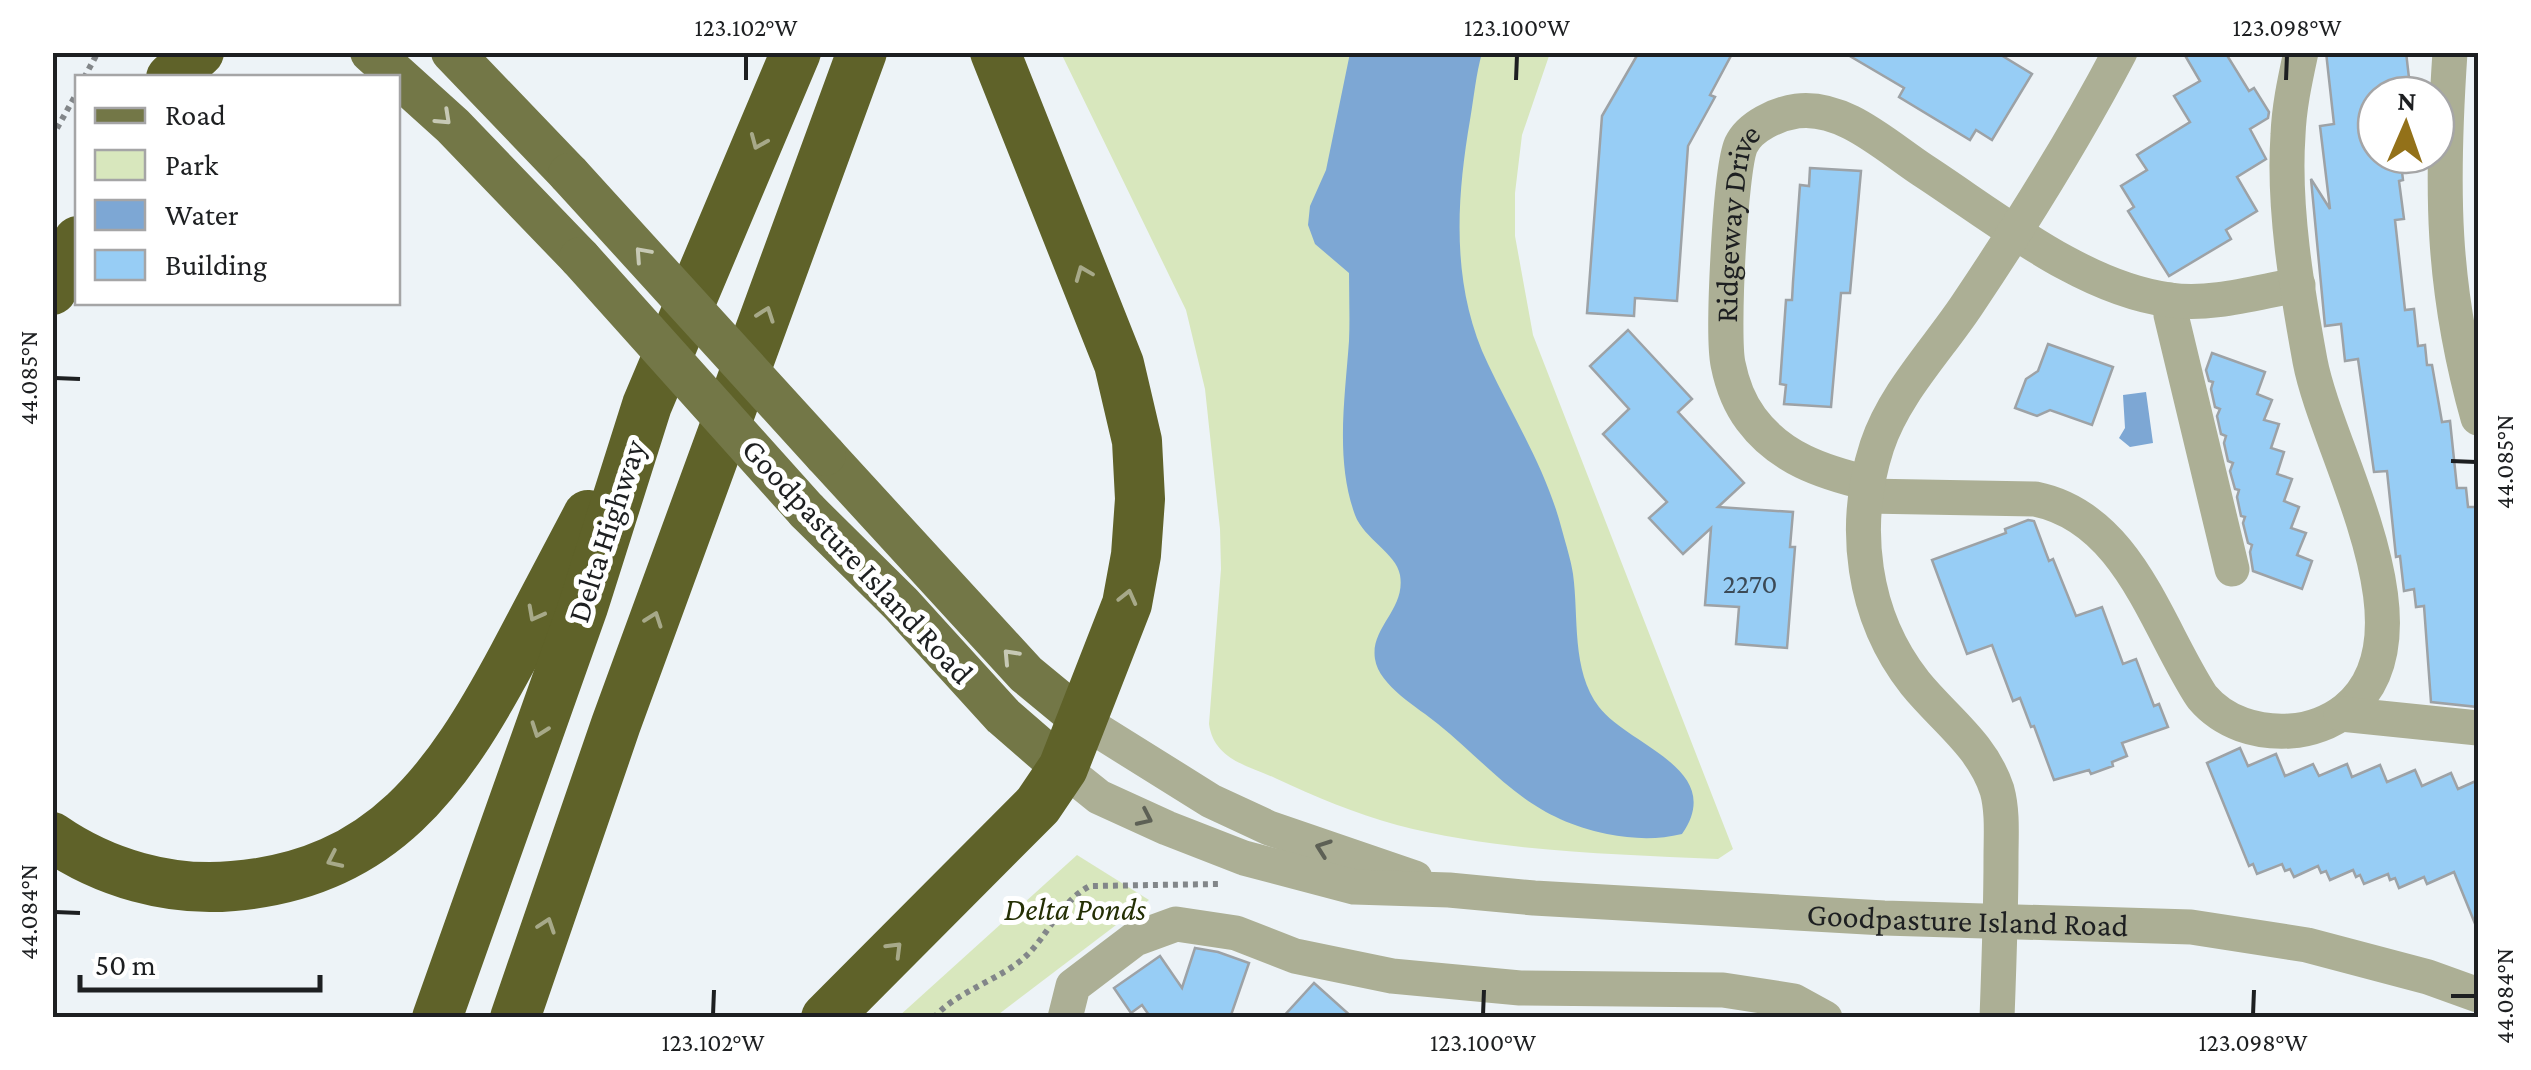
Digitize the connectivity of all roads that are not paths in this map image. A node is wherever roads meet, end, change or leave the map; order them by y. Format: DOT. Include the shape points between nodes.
graph roads {
  1 [pos="174,52"];
  2 [pos="200,52"];
  3 [pos="371,52"];
  4 [pos="452,52"];
  5 [pos="796,52"];
  6 [pos="862,52"];
  7 [pos="995,52"];
  8 [pos="2120,52"];
  9 [pos="2301,52"];
  10 [pos="2450,52"];
  11 [pos="163,75"];
  12 [pos="174,75"];
  13 [pos="396,75"];
  14 [pos="400,78"];
  15 [pos="2016,232"];
  16 [pos="75,247"];
  17 [pos="2298,284"];
  18 [pos="52,290"];
  19 [pos="2170,300"];
  20 [pos="647,405"];
  21 [pos="2478,418"];
  22 [pos="1867,490"];
  23 [pos="2232,568"];
  24 [pos="2341,714"];
  25 [pos="1083,721"];
  26 [pos="2478,728"];
  27 [pos="1063,768"];
  28 [pos="52,837"];
  29 [pos="1449,890"];
  30 [pos="2001,920"];
  31 [pos="2478,995"];
  32 [pos="437,1018"];
  33 [pos="515,1018"];
  34 [pos="826,1018"];
  35 [pos="1064,1018"];
  36 [pos="1825,1018"];
  37 [pos="1997,1018"];
  1 -- 11 [label="highway"];
  2 -- 12 [label="highway"];
  3 -- 13 [label="main road, Goodpasture Island Road, one-way, bridge"];
  25 -- 4 [label="main road, Goodpasture Island Road, one-way, bridge" via="1026,674"];
  5 -- 20 [label="highway, Delta Highway, one-way"];
  33 -- 6 [label="highway, one-way"];
  25 -- 7 [label="highway, one-way" via="1130,588 1140,500 1136,441 1119,364"];
  8 -- 15 [label="street"];
  9 -- 17 [label="street" via="2287,139"];
  10 -- 21 [label="street" via="2445,239"];
  14 -- 27 [label="main road, Goodpasture Island Road, one-way, bridge" via="580,258 1003,716"];
  15 -- 19 [label="street, Ridgeway Drive" via="2095,278"];
  15 -- 22 [label="street" via="1898,402 1879,440"];
  15 -- 22 [label="street, Ridgeway Drive" via="1836,116 1813,110 1784,114 1742,144 1725,320 1736,392 1782,450"];
  16 -- 18 [label="highway"];
  17 -- 19 [label="street, Ridgeway Drive" via="2213,300"];
  17 -- 24 [label="street" via="2314,380 2358,505 2381,607 2373,678"];
  19 -- 23 [label="street"];
  20 -- 28 [label="highway, one-way" via="464,744 382,832 306,872 214,888 128,874"];
  20 -- 32 [label="highway, Delta Highway, one-way"];
  22 -- 24 [label="street, Ridgeway Drive" via="2024,498 2069,510 2121,554 2190,679 2219,714 2280,732"];
  22 -- 30 [label="street" via="1868,587 1886,639 1916,684 1972,743 1996,786"];
  24 -- 26 [label="street, Ridgeway Drive"];
  25 -- 27 [label="highway"];
  29 -- 25 [label="street, Goodpasture Island Road, one-way" via="1240,815"];
  27 -- 29 [label="street, Goodpasture Island Road, one-way" via="1099,797 1244,858 1354,887"];
  34 -- 27 [label="highway, one-way" via="1038,805"];
  29 -- 30 [label="street, Goodpasture Island Road"];
  30 -- 31 [label="street, Goodpasture Island Road" via="2243,933 2428,976"];
  30 -- 37 [label="street"];
  35 -- 36 [label="street" via="1073,986 1134,940 1176,924 1392,976 1520,988 1723,990 1794,1002"];
}
